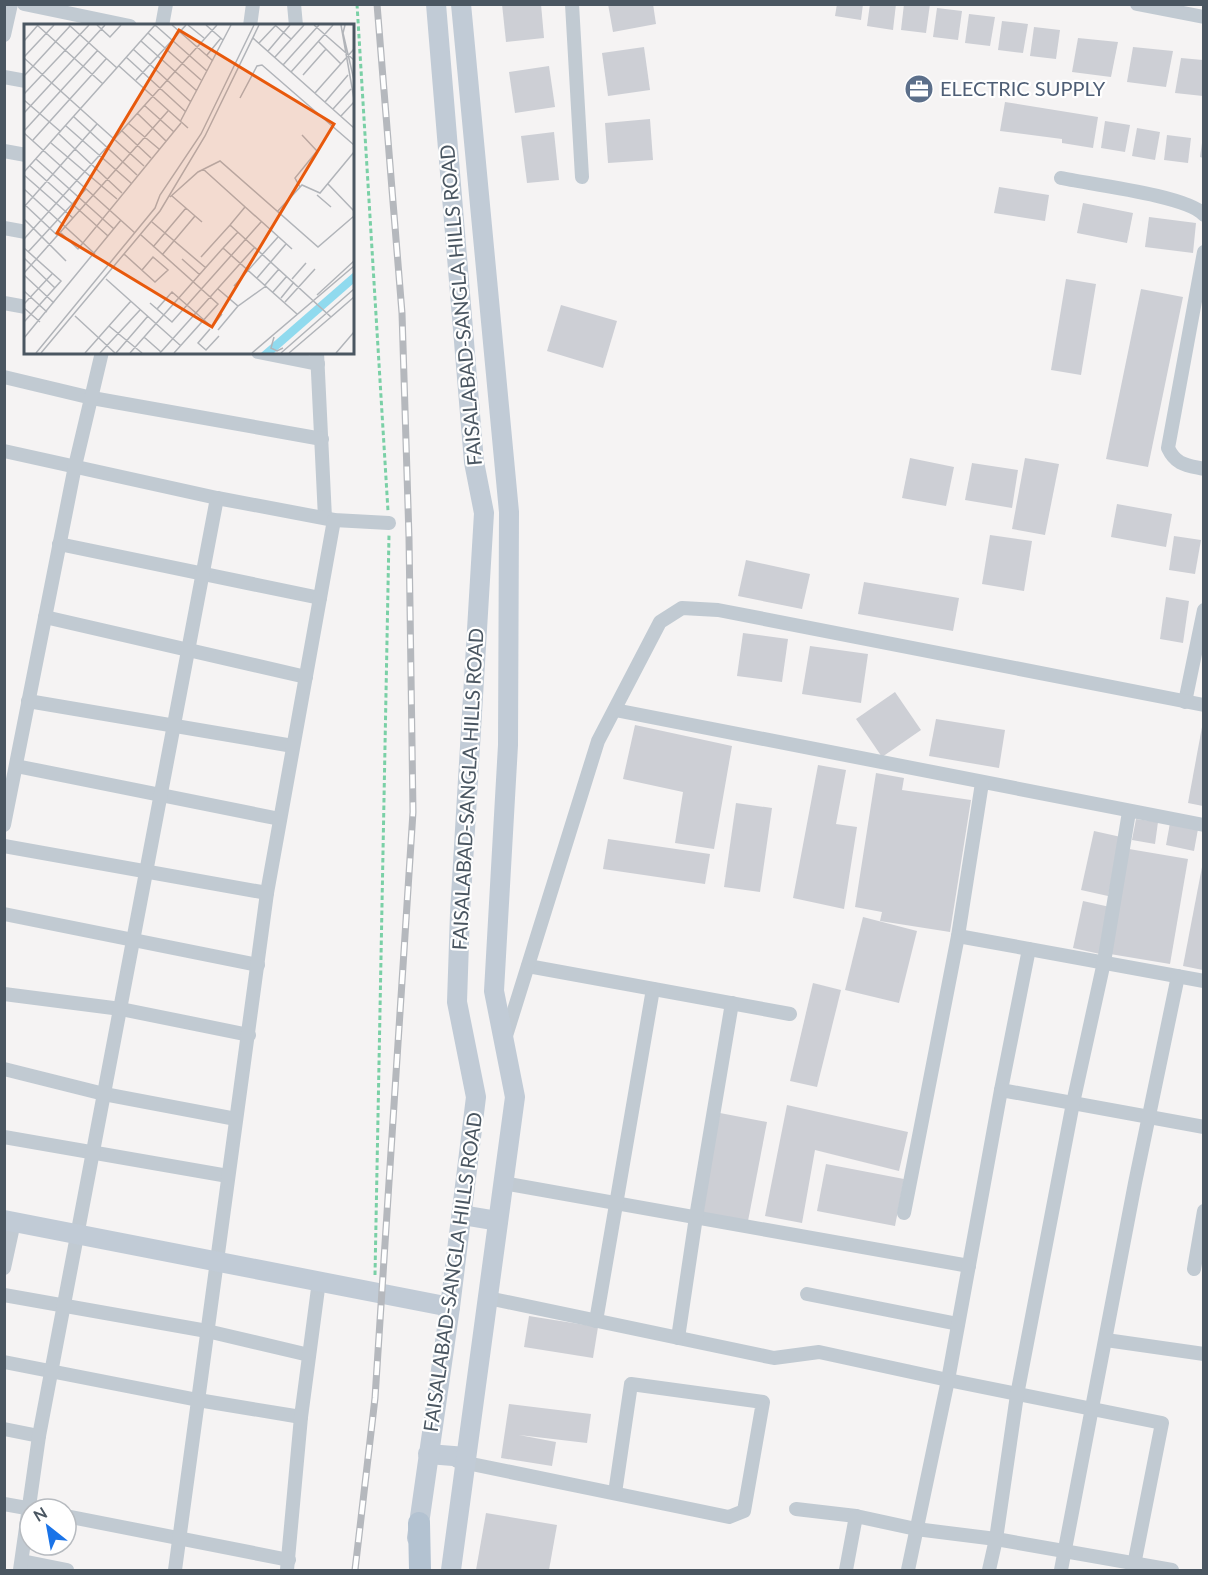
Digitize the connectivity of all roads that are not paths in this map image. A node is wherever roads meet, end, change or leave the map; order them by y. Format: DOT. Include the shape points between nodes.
graph roads {
  1 [pos="11,4"];
  2 [pos="24,4"];
  3 [pos="166,4"];
  4 [pos="253,4"];
  5 [pos="294,4"];
  6 [pos="436,4"];
  7 [pos="461,4"];
  8 [pos="572,4"];
  9 [pos="1137,4"];
  10 [pos="1203,17"];
  11 [pos="119,24"];
  12 [pos="162,24"];
  13 [pos="249,24"];
  14 [pos="296,24"];
  15 [pos="4,35"];
  16 [pos="4,76"];
  17 [pos="24,81"];
  18 [pos="4,151"];
  19 [pos="24,155"];
  20 [pos="582,177"];
  21 [pos="1061,178"];
  22 [pos="1203,215"];
  23 [pos="4,228"];
  24 [pos="24,232"];
  25 [pos="1203,252"];
  26 [pos="4,303"];
  27 [pos="24,307"];
  28 [pos="102,354"];
  29 [pos="278,354"];
  30 [pos="318,358"];
  31 [pos="4,377"];
  32 [pos="92,398"];
  33 [pos="322,438"];
  34 [pos="4,451"];
  35 [pos="75,466"];
  36 [pos="1203,469"];
  37 [pos="217,498"];
  38 [pos="329,519"];
  39 [pos="389,523"];
  40 [pos="59,544"];
  41 [pos="203,574"];
  42 [pos="320,598"];
  43 [pos="1203,610"];
  44 [pos="45,617"];
  45 [pos="189,650"];
  46 [pos="306,676"];
  47 [pos="28,701"];
  48 [pos="1185,702"];
  49 [pos="1203,705"];
  50 [pos="615,710"];
  51 [pos="175,726"];
  52 [pos="293,746"];
  53 [pos="16,766"];
  54 [pos="982,783"];
  55 [pos="162,796"];
  56 [pos="1129,812"];
  57 [pos="280,819"];
  58 [pos="4,825"];
  59 [pos="1203,825"];
  60 [pos="4,846"];
  61 [pos="147,872"];
  62 [pos="267,893"];
  63 [pos="4,914"];
  64 [pos="958,936"];
  65 [pos="134,940"];
  66 [pos="1029,949"];
  67 [pos="1104,962"];
  68 [pos="258,965"];
  69 [pos="528,966"];
  70 [pos="1178,976"];
  71 [pos="1203,981"];
  72 [pos="653,989"];
  73 [pos="4,994"];
  74 [pos="732,1003"];
  75 [pos="121,1009"];
  76 [pos="790,1014"];
  77 [pos="249,1035"];
  78 [pos="504,1041"];
  79 [pos="4,1069"];
  80 [pos="1001,1090"];
  81 [pos="104,1094"];
  82 [pos="1073,1103"];
  83 [pos="1149,1117"];
  84 [pos="236,1119"];
  85 [pos="1203,1127"];
  86 [pos="4,1137"];
  87 [pos="93,1153"];
  88 [pos="228,1176"];
  89 [pos="503,1183"];
  90 [pos="615,1203"];
  91 [pos="1203,1211"];
  92 [pos="904,1213"];
  93 [pos="462,1215"];
  94 [pos="696,1217"];
  95 [pos="9,1221"];
  96 [pos="498,1221"];
  97 [pos="78,1234"];
  98 [pos="216,1261"];
  99 [pos="969,1266"];
  100 [pos="4,1268"];
  101 [pos="1194,1269"];
  102 [pos="319,1281"];
  103 [pos="4,1294"];
  104 [pos="807,1294"];
  105 [pos="488,1298"];
  106 [pos="64,1305"];
  107 [pos="450,1307"];
  108 [pos="596,1321"];
  109 [pos="958,1324"];
  110 [pos="207,1331"];
  111 [pos="678,1338"];
  112 [pos="1106,1340"];
  113 [pos="1203,1354"];
  114 [pos="309,1355"];
  115 [pos="4,1362"];
  116 [pos="52,1371"];
  117 [pos="948,1380"];
  118 [pos="1017,1395"];
  119 [pos="198,1400"];
  120 [pos="1093,1410"];
  121 [pos="301,1417"];
  122 [pos="4,1429"];
  123 [pos="39,1436"];
  124 [pos="428,1457"];
  125 [pos="466,1460"];
  126 [pos="615,1493"];
  127 [pos="32,1497"];
  128 [pos="796,1509"];
  129 [pos="856,1516"];
  130 [pos="78,1518"];
  131 [pos="419,1523"];
  132 [pos="916,1529"];
  133 [pos="179,1538"];
  134 [pos="996,1539"];
  135 [pos="1065,1552"];
  136 [pos="288,1565"];
  137 [pos="21,1566"];
  138 [pos="1134,1567"];
  139 [pos="67,1570"];
  140 [pos="175,1570"];
  141 [pos="412,1570"];
  142 [pos="420,1570"];
  143 [pos="451,1570"];
  144 [pos="846,1570"];
  145 [pos="908,1570"];
  146 [pos="989,1570"];
  147 [pos="1061,1570"];
  148 [pos="1172,1570"];
  1 -- 15 [label="street"];
  2 -- 11 [label="street"];
  3 -- 12 [label="street"];
  4 -- 13 [label="street"];
  5 -- 14 [label="street"];
  6 -- 93 [label="main road, FAISALABAD-SANGLA HILLS ROAD" via="474,462 484,513 457,1002 476,1097"];
  7 -- 78 [label="main road, FAISALABAD-SANGLA HILLS ROAD" via="509,512 508,745 494,991"];
  8 -- 20 [label="street"];
  9 -- 10 [label="street"];
  16 -- 17 [label="street"];
  18 -- 19 [label="street"];
  21 -- 22 [label="street" via="1176,201 1199,209"];
  23 -- 24 [label="street"];
  25 -- 36 [label="street" via="1168,448 1173,458"];
  26 -- 27 [label="street"];
  28 -- 32 [label="street"];
  29 -- 30 [label="street"];
  30 -- 33 [label="street"];
  31 -- 32 [label="street"];
  32 -- 33 [label="street"];
  32 -- 35 [label="street"];
  33 -- 38 [label="street"];
  34 -- 35 [label="street"];
  35 -- 37 [label="street"];
  35 -- 40 [label="street"];
  37 -- 38 [label="street"];
  37 -- 41 [label="street"];
  38 -- 39 [label="street"];
  38 -- 42 [label="street"];
  40 -- 41 [label="street"];
  40 -- 44 [label="street"];
  41 -- 42 [label="street"];
  41 -- 45 [label="street"];
  42 -- 46 [label="street"];
  43 -- 48 [label="street"];
  44 -- 45 [label="street"];
  44 -- 47 [label="street"];
  45 -- 46 [label="street"];
  45 -- 51 [label="street"];
  46 -- 52 [label="street"];
  47 -- 51 [label="street"];
  47 -- 53 [label="street"];
  48 -- 49 [label="street"];
  48 -- 50 [label="street" via="718,610 682,608 660,622"];
  50 -- 54 [label="street"];
  50 -- 69 [label="street" via="598,741"];
  51 -- 52 [label="street"];
  51 -- 55 [label="street"];
  52 -- 57 [label="street"];
  53 -- 55 [label="street"];
  53 -- 58 [label="street"];
  54 -- 56 [label="street"];
  54 -- 64 [label="street"];
  55 -- 57 [label="street"];
  55 -- 61 [label="street"];
  56 -- 59 [label="street"];
  56 -- 67 [label="street"];
  57 -- 62 [label="street"];
  60 -- 61 [label="street"];
  61 -- 62 [label="street"];
  61 -- 65 [label="street"];
  62 -- 68 [label="street"];
  63 -- 65 [label="street"];
  64 -- 66 [label="street"];
  64 -- 92 [label="street"];
  65 -- 68 [label="street"];
  65 -- 75 [label="street"];
  66 -- 67 [label="street"];
  66 -- 80 [label="street"];
  67 -- 70 [label="street"];
  67 -- 82 [label="street"];
  68 -- 77 [label="street"];
  69 -- 72 [label="street"];
  69 -- 78 [label="street"];
  70 -- 71 [label="street"];
  70 -- 83 [label="street"];
  72 -- 74 [label="street"];
  72 -- 90 [label="street"];
  73 -- 75 [label="street"];
  74 -- 76 [label="street"];
  74 -- 94 [label="street"];
  75 -- 77 [label="street"];
  75 -- 81 [label="street"];
  77 -- 84 [label="street"];
  78 -- 89 [label="main road, FAISALABAD-SANGLA HILLS ROAD" via="515,1097"];
  79 -- 81 [label="street"];
  80 -- 82 [label="street"];
  80 -- 99 [label="street"];
  81 -- 84 [label="street"];
  81 -- 87 [label="street"];
  82 -- 83 [label="street"];
  82 -- 118 [label="street"];
  83 -- 85 [label="street"];
  83 -- 112 [label="street"];
  84 -- 88 [label="street"];
  86 -- 87 [label="street"];
  87 -- 88 [label="street"];
  87 -- 97 [label="street"];
  88 -- 98 [label="street"];
  89 -- 90 [label="street"];
  89 -- 96 [label="main road, FAISALABAD-SANGLA HILLS ROAD"];
  90 -- 94 [label="street"];
  90 -- 108 [label="street"];
  91 -- 101 [label="street"];
  93 -- 96 [label="main road"];
  93 -- 107 [label="main road, FAISALABAD-SANGLA HILLS ROAD"];
  94 -- 99 [label="street"];
  94 -- 111 [label="street"];
  95 -- 97 [label="main road"];
  95 -- 100 [label="street"];
  96 -- 105 [label="main road, FAISALABAD-SANGLA HILLS ROAD"];
  97 -- 98 [label="main road"];
  97 -- 106 [label="street"];
  98 -- 102 [label="main road"];
  98 -- 110 [label="street"];
  99 -- 109 [label="street"];
  102 -- 107 [label="main road"];
  102 -- 114 [label="street"];
  103 -- 106 [label="street"];
  104 -- 109 [label="street"];
  105 -- 108 [label="street"];
  105 -- 125 [label="main road, FAISALABAD-SANGLA HILLS ROAD"];
  106 -- 110 [label="street"];
  106 -- 116 [label="street"];
  107 -- 124 [label="main road, FAISALABAD-SANGLA HILLS ROAD"];
  108 -- 111 [label="street"];
  109 -- 117 [label="street"];
  110 -- 114 [label="street"];
  110 -- 119 [label="street"];
  111 -- 117 [label="street" via="774,1358 819,1352"];
  112 -- 113 [label="street"];
  112 -- 120 [label="street"];
  114 -- 121 [label="street"];
  115 -- 116 [label="street"];
  116 -- 119 [label="street"];
  116 -- 123 [label="street"];
  117 -- 118 [label="street"];
  117 -- 132 [label="street"];
  118 -- 120 [label="street"];
  118 -- 134 [label="street"];
  119 -- 121 [label="street"];
  119 -- 133 [label="street"];
  120 -- 135 [label="street"];
  120 -- 138 [label="street" via="1162,1423"];
  121 -- 136 [label="street"];
  122 -- 123 [label="street"];
  123 -- 127 [label="street"];
  124 -- 125 [label="main road"];
  124 -- 131 [label="main road, FAISALABAD-SANGLA HILLS ROAD"];
  125 -- 126 [label="street"];
  125 -- 143 [label="main road, FAISALABAD-SANGLA HILLS ROAD"];
  126 -- 126 [label="street" via="729,1517 744,1511 763,1402 631,1384"];
  128 -- 129 [label="street"];
  129 -- 132 [label="street"];
  129 -- 144 [label="street"];
  130 -- 133 [label="street"];
  131 -- 141 [label="main road, FAISALABAD-SANGLA HILLS ROAD"];
  131 -- 142 [label="main road"];
  132 -- 134 [label="street"];
  132 -- 145 [label="street"];
  133 -- 136 [label="street"];
  133 -- 140 [label="street"];
  134 -- 135 [label="street"];
  134 -- 146 [label="street"];
  135 -- 138 [label="street"];
  135 -- 147 [label="street"];
  137 -- 139 [label="street"];
  138 -- 148 [label="street"];
}
